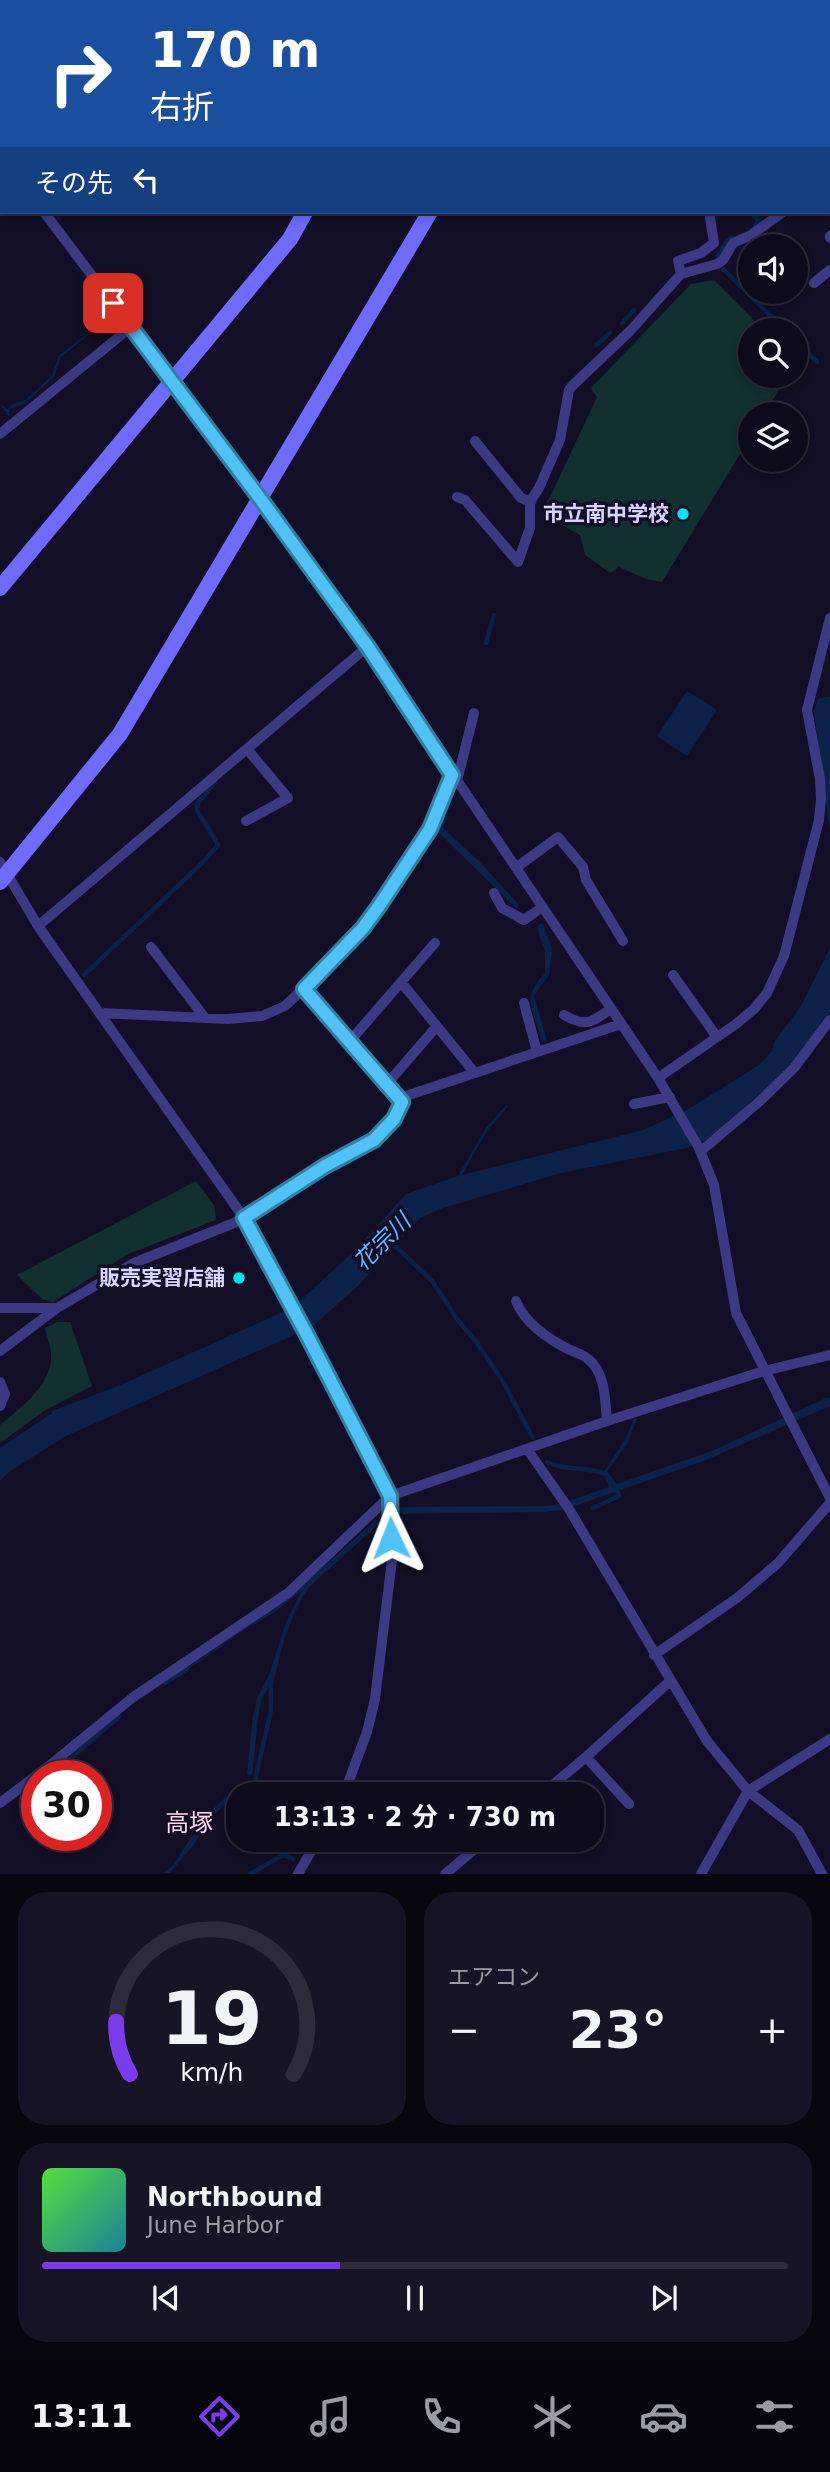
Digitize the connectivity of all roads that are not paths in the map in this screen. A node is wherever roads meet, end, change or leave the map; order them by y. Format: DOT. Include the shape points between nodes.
graph roads {
  1 [pos="46,214"];
  2 [pos="304,214"];
  3 [pos="429,214"];
  4 [pos="780,214"];
  5 [pos="710,218"];
  6 [pos="830,270"];
  7 [pos="681,274"];
  8 [pos="814,283"];
  9 [pos="131,327"];
  10 [pos="173,382"];
  11 [pos="0,434"];
  12 [pos="475,441"];
  13 [pos="259,497"];
  14 [pos="457,497"];
  15 [pos="531,502"];
  16 [pos="0,588"];
  17 [pos="830,618"];
  18 [pos="368,647"];
  19 [pos="474,713"];
  20 [pos="247,749"];
  21 [pos="454,778"];
  22 [pos="246,821"];
  23 [pos="517,867"];
  24 [pos="2,873"];
  25 [pos="494,892"];
  26 [pos="541,908"];
  27 [pos="38,926"];
  28 [pos="623,941"];
  29 [pos="435,943"];
  30 [pos="151,947"];
  31 [pos="673,975"];
  32 [pos="401,982"];
  33 [pos="304,989"];
  34 [pos="524,1003"];
  35 [pos="611,1009"];
  36 [pos="100,1013"];
  37 [pos="564,1015"];
  38 [pos="205,1018"];
  39 [pos="830,1020"];
  40 [pos="621,1024"];
  41 [pos="437,1026"];
  42 [pos="717,1037"];
  43 [pos="350,1041"];
  44 [pos="537,1052"];
  45 [pos="474,1072"];
  46 [pos="658,1078"];
  47 [pos="387,1084"];
  48 [pos="670,1097"];
  49 [pos="402,1102"];
  50 [pos="634,1104"];
  51 [pos="700,1149"];
  52 [pos="244,1218"];
  53 [pos="516,1301"];
  54 [pos="0,1308"];
  55 [pos="57,1308"];
  56 [pos="2,1349"];
  57 [pos="830,1355"];
  58 [pos="764,1371"];
  59 [pos="0,1382"];
  60 [pos="0,1406"];
  61 [pos="607,1421"];
  62 [pos="527,1449"];
  63 [pos="390,1496"];
  64 [pos="830,1500"];
  65 [pos="654,1655"];
  66 [pos="670,1681"];
  67 [pos="830,1739"];
  68 [pos="586,1757"];
  69 [pos="348,1782"];
  70 [pos="556,1782"];
  71 [pos="748,1791"];
  72 [pos="0,1803"];
  73 [pos="629,1804"];
  74 [pos="312,1852"];
  75 [pos="471,1852"];
  76 [pos="303,1871"];
  77 [pos="701,1873"];
  78 [pos="445,1874"];
  79 [pos="822,1874"];
  1 -- 9 [label="street"];
  2 -- 10 [label="street" via="290,239"];
  3 -- 13 [label="street"];
  4 -- 7 [label="street" via="733,243 717,264"];
  5 -- 7 [label="street" via="714,243 678,261"];
  6 -- 8 [label="street"];
  7 -- 15 [label="street" via="572,386 560,440"];
  9 -- 10 [label="street"];
  9 -- 11 [label="street"];
  10 -- 13 [label="street"];
  10 -- 16 [label="street"];
  12 -- 15 [label="street" via="521,498"];
  13 -- 18 [label="street"];
  13 -- 24 [label="street" via="120,734"];
  14 -- 15 [label="street" via="465,500 518,562 530,528"];
  17 -- 42 [label="street" via="807,710 820,779 820,810 794,918 766,993 754,1009"];
  18 -- 20 [label="street"];
  18 -- 21 [label="street"];
  19 -- 21 [label="street"];
  20 -- 22 [label="street" via="288,797"];
  20 -- 27 [label="street"];
  21 -- 23 [label="street"];
  21 -- 33 [label="street" via="430,829 379,906"];
  23 -- 26 [label="street"];
  23 -- 28 [label="street" via="558,837 583,867 586,880"];
  24 -- 27 [label="street"];
  25 -- 26 [label="street" via="502,908 524,920"];
  26 -- 35 [label="street"];
  27 -- 36 [label="street"];
  29 -- 32 [label="street"];
  30 -- 38 [label="street"];
  31 -- 42 [label="street"];
  32 -- 41 [label="street"];
  32 -- 43 [label="street"];
  33 -- 38 [label="street" via="285,1006 262,1016"];
  33 -- 43 [label="street"];
  34 -- 44 [label="street"];
  35 -- 37 [label="street" via="592,1022 579,1023"];
  35 -- 40 [label="street"];
  36 -- 38 [label="street"];
  36 -- 52 [label="street"];
  39 -- 51 [label="street" via="794,1068"];
  40 -- 44 [label="street"];
  40 -- 46 [label="street"];
  41 -- 45 [label="street"];
  41 -- 47 [label="street"];
  42 -- 46 [label="street"];
  43 -- 47 [label="street"];
  44 -- 45 [label="street"];
  45 -- 49 [label="street" via="409,1095"];
  46 -- 48 [label="street"];
  47 -- 49 [label="street"];
  48 -- 50 [label="street"];
  48 -- 51 [label="street"];
  49 -- 52 [label="street" via="394,1119 374,1140"];
  51 -- 58 [label="street" via="714,1185 736,1313"];
  52 -- 55 [label="street" via="134,1263"];
  52 -- 63 [label="street"];
  53 -- 61 [label="street" via="536,1328 588,1359 597,1370"];
  54 -- 55 [label="street"];
  55 -- 56 [label="street"];
  57 -- 58 [label="street"];
  58 -- 61 [label="street"];
  58 -- 64 [label="street"];
  59 -- 60 [label="street" via="5,1394"];
  61 -- 62 [label="street"];
  62 -- 63 [label="street"];
  62 -- 65 [label="street" via="567,1505"];
  63 -- 69 [label="street" via="392,1559 375,1699"];
  63 -- 72 [label="street" via="288,1593 132,1698"];
  64 -- 65 [label="street" via="778,1563 737,1598"];
  65 -- 66 [label="street"];
  66 -- 68 [label="street"];
  66 -- 71 [label="street" via="706,1741"];
  67 -- 71 [label="street"];
  68 -- 70 [label="street"];
  68 -- 73 [label="street"];
  71 -- 77 [label="street"];
  71 -- 79 [label="street" via="798,1830"];
  74 -- 76 [label="street"];
  75 -- 78 [label="street"];
}
